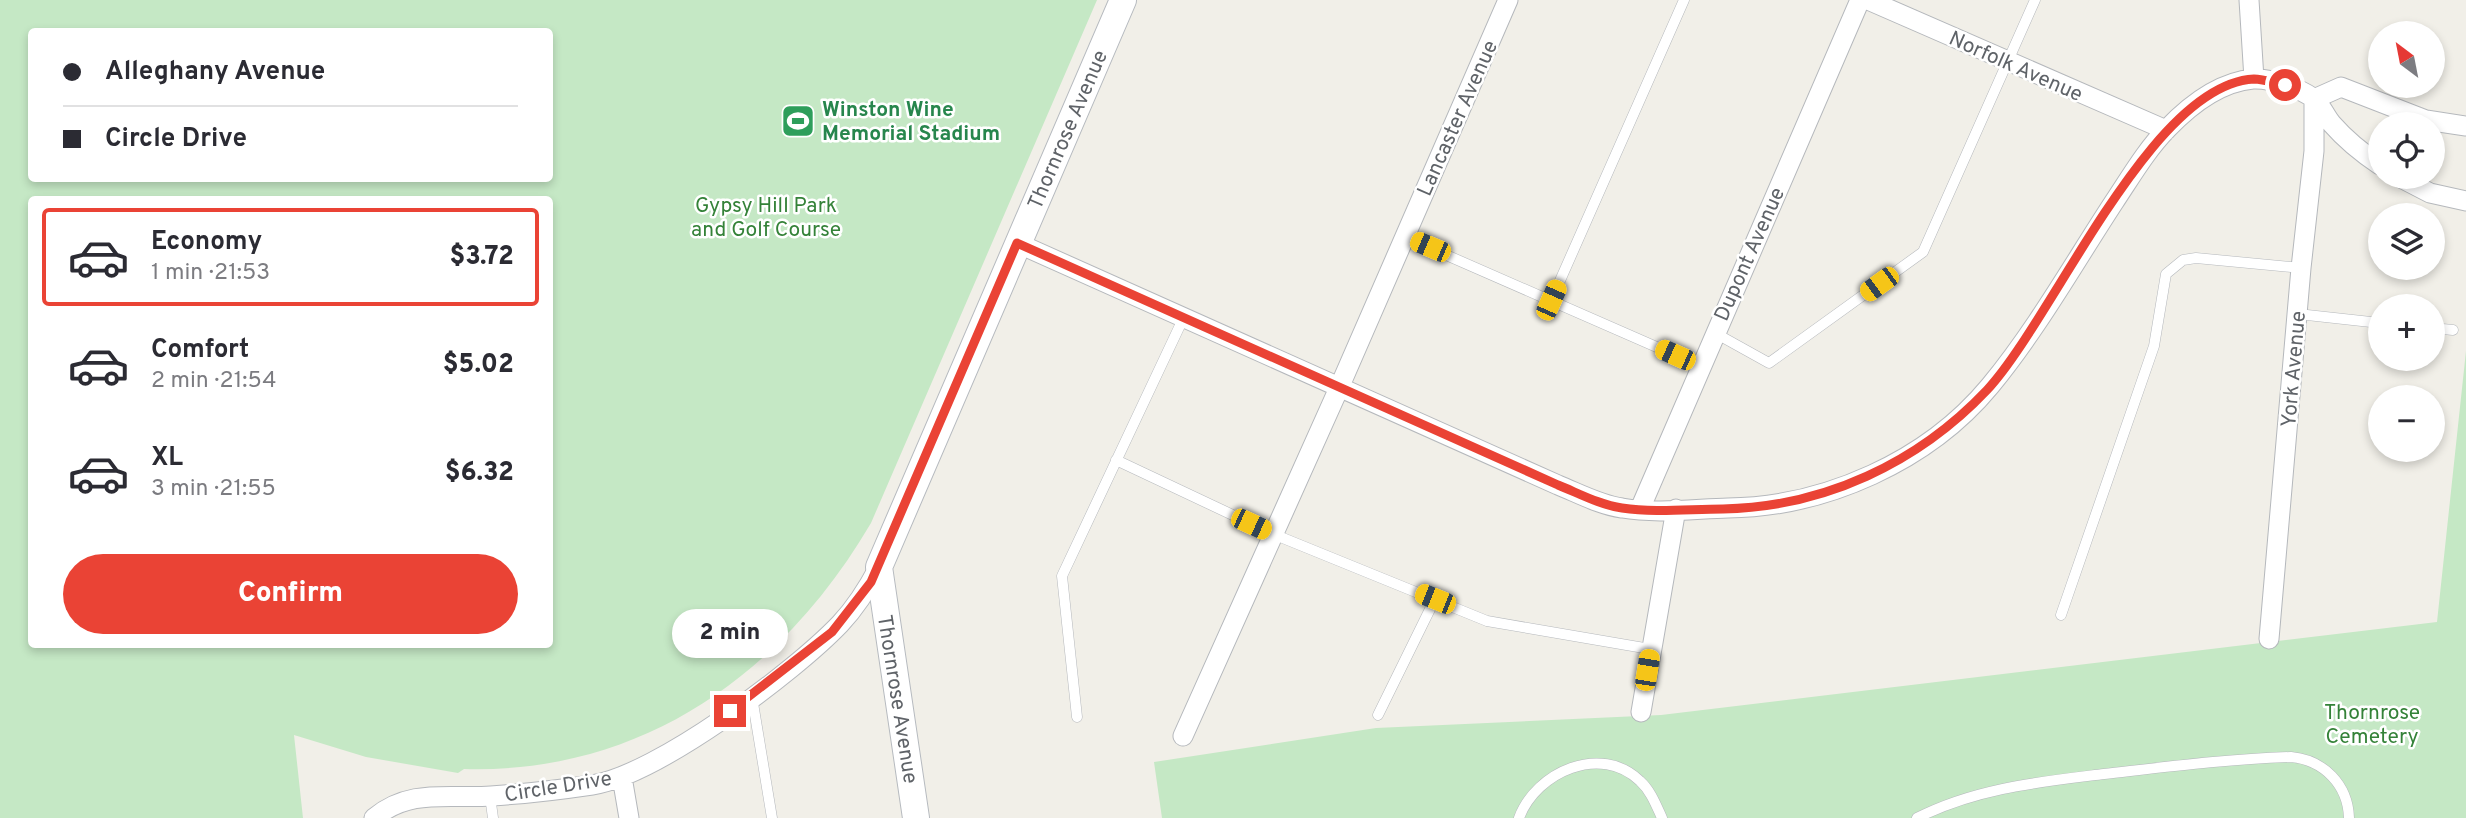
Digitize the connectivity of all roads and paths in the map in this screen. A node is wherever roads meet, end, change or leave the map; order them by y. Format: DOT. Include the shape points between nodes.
graph roads {
  1 [pos="1123,0"];
  2 [pos="1508,0"];
  3 [pos="1684,0"];
  4 [pos="1860,0"];
  5 [pos="1868,0"];
  6 [pos="2035,0"];
  7 [pos="2249,0"];
  8 [pos="2008,62"];
  9 [pos="2254,79"];
  10 [pos="2314,99"];
  11 [pos="2466,126"];
  12 [pos="2166,130"];
  13 [pos="2368,157"];
  14 [pos="2422,189"];
  15 [pos="2466,201"];
  16 [pos="1405,237"];
  17 [pos="1017,243"];
  18 [pos="2301,268"];
  19 [pos="1551,300"];
  20 [pos="2298,314"];
  21 [pos="1183,318"];
  22 [pos="2368,322"];
  23 [pos="2445,329"];
  24 [pos="2453,330"];
  25 [pos="1714,333"];
  26 [pos="1700,366"];
  27 [pos="1339,388"];
  28 [pos="1116,460"];
  29 [pos="1640,509"];
  30 [pos="1676,509"];
  31 [pos="1273,534"];
  32 [pos="879,567"];
  33 [pos="1435,599"];
  34 [pos="2061,615"];
  35 [pos="2269,639"];
  36 [pos="1650,649"];
  37 [pos="752,696"];
  38 [pos="1641,712"];
  39 [pos="1378,715"];
  40 [pos="1077,717"];
  41 [pos="1183,736"];
  42 [pos="622,777"];
  43 [pos="490,796"];
  44 [pos="374,818"];
  45 [pos="493,818"];
  46 [pos="629,818"];
  47 [pos="772,818"];
  48 [pos="916,818"];
  49 [pos="1520,818"];
  50 [pos="1662,818"];
  51 [pos="1917,818"];
  52 [pos="2348,818"];
  1 -- 17 [label="street, Thornrose Avenue"];
  2 -- 16 [label="street, Lancaster Avenue"];
  3 -- 19 [label="lane"];
  4 -- 25 [label="street, Dupont Avenue"];
  5 -- 8 [label="street, Norfolk Avenue"];
  6 -- 8 [label="lane"];
  7 -- 9 [label="street"];
  8 -- 12 [label="street, Norfolk Avenue"];
  8 -- 25 [label="lane" via="1923,252 1769,363"];
  9 -- 10 [label="street" via="2285,85"];
  9 -- 12 [label="street" via="2209,94"];
  10 -- 11 [label="street" via="2340,87 2426,120"];
  10 -- 13 [label="street" via="2331,123"];
  10 -- 18 [label="street, York Avenue" via="2314,151"];
  12 -- 30 [label="street" via="1990,387 1938,434 1871,475 1813,496 1746,508"];
  14 -- 15 [label="street"];
  16 -- 19 [label="lane"];
  16 -- 27 [label="street, Lancaster Avenue"];
  17 -- 21 [label="street"];
  17 -- 32 [label="street, Thornrose Avenue"];
  18 -- 20 [label="street, York Avenue"];
  18 -- 34 [label="lane" via="2196,258 2183,260 2166,274 2142,386"];
  19 -- 26 [label="lane"];
  20 -- 22 [label="lane"];
  20 -- 35 [label="street, York Avenue"];
  21 -- 27 [label="street"];
  21 -- 28 [label="lane"];
  23 -- 24 [label="lane"];
  25 -- 26 [label="street, Dupont Avenue"];
  26 -- 29 [label="street, Dupont Avenue"];
  27 -- 29 [label="street" via="1558,485 1610,505"];
  27 -- 31 [label="street, Lancaster Avenue"];
  28 -- 31 [label="lane"];
  28 -- 40 [label="lane" via="1062,576"];
  29 -- 30 [label="street"];
  30 -- 36 [label="street"];
  31 -- 33 [label="lane"];
  31 -- 41 [label="street, Lancaster Avenue"];
  32 -- 37 [label="street, Circle Drive" via="841,623"];
  32 -- 48 [label="street, Thornrose Avenue"];
  33 -- 36 [label="lane" via="1487,621"];
  33 -- 39 [label="lane"];
  36 -- 38 [label="street"];
  37 -- 42 [label="street, Circle Drive" via="666,756"];
  37 -- 47 [label="lane"];
  42 -- 43 [label="street, Circle Drive"];
  42 -- 46 [label="street"];
  43 -- 44 [label="street, Circle Drive" via="413,797"];
  43 -- 45 [label="lane"];
  49 -- 50 [label="lane" via="1534,793 1552,777 1594,764 1633,775 1647,789"];
  51 -- 52 [label="lane" via="2007,787 2291,757 2311,761 2331,775 2344,795"];
}
